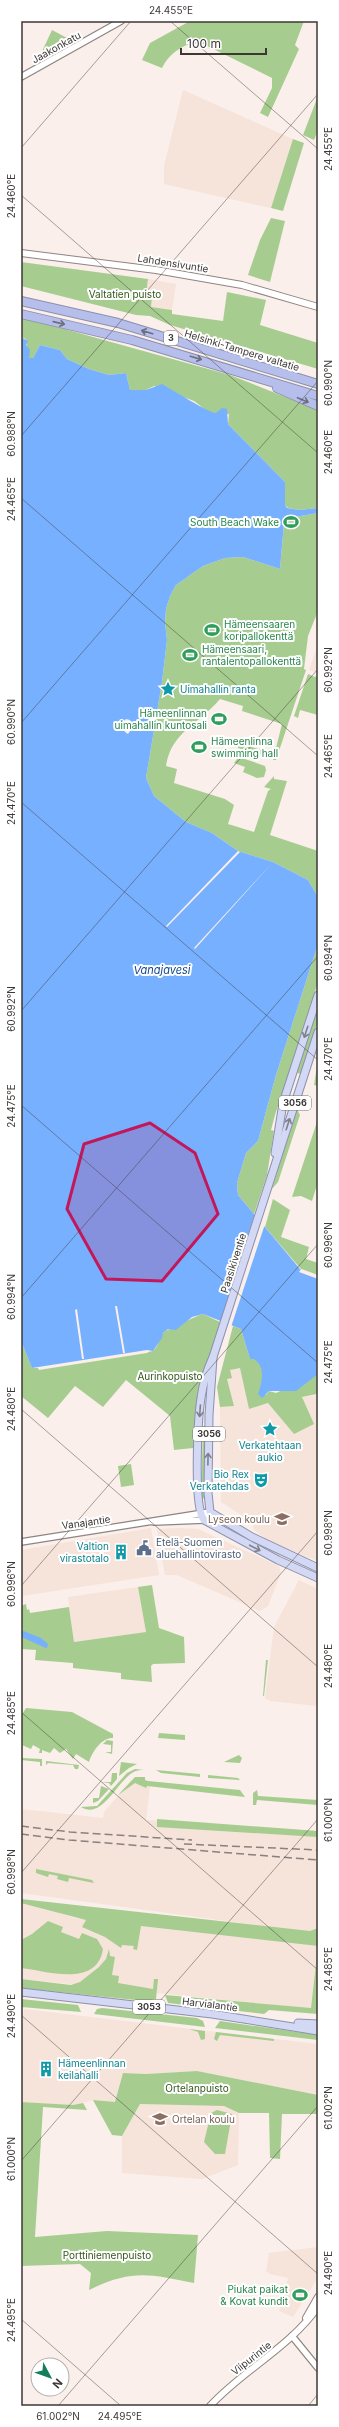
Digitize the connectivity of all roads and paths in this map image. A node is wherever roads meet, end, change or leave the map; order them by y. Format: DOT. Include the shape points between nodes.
graph roads {
  1 [pos="121,21"];
  2 [pos="21,77"];
  3 [pos="21,253"];
  4 [pos="21,301"];
  5 [pos="318,308"];
  6 [pos="21,314"];
  7 [pos="263,380"];
  8 [pos="318,384"];
  9 [pos="318,396"];
  10 [pos="318,406"];
  11 [pos="318,995"];
  12 [pos="318,1032"];
  13 [pos="271,1175"];
  14 [pos="214,1357"];
  15 [pos="210,1512"];
  16 [pos="199,1513"];
  17 [pos="204,1520"];
  18 [pos="154,1522"];
  19 [pos="21,1542"];
  20 [pos="318,1568"];
  21 [pos="318,1578"];
  22 [pos="21,1992"];
  23 [pos="277,2023"];
  24 [pos="318,2024"];
  25 [pos="318,2031"];
  26 [pos="318,2297"];
  27 [pos="318,2307"];
  28 [pos="302,2324"];
  29 [pos="292,2336"];
  30 [pos="318,2368"];
  31 [pos="210,2406"];
  1 -- 2 [label="street, Jaakonkatu"];
  3 -- 5 [label="main road, Lahdensivuntie" via="242,285"];
  8 -- 4 [label="highway, Helsinki-Tampere valtatie / 3, one-way" via="118,323"];
  6 -- 7 [label="highway, Helsinki-Tampere valtatie / 3, one-way" via="132,340"];
  7 -- 9 [label="highway, Helsinki-Tampere valtatie / 3"];
  7 -- 10 [label="highway, one-way"];
  11 -- 13 [label="main road, Paasikiventie / 3056, one-way" via="283,1103"];
  13 -- 12 [label="main road, Paasikiventie / 3056, one-way"];
  13 -- 14 [label="main road, Paasikiventie / 3056"];
  15 -- 14 [label="main road, Paasikiventie / 3056, one-way" via="209,1415"];
  14 -- 16 [label="main road, Paasikiventie / 3056, one-way" via="206,1372 201,1398 198,1446"];
  15 -- 16 [label="street, Vanajantie"];
  15 -- 17 [label="street"];
  15 -- 20 [label="main road" via="252,1537"];
  16 -- 17 [label="main road"];
  16 -- 18 [label="street, Vanajantie"];
  17 -- 18 [label="street, Vanajantie"];
  17 -- 21 [label="main road, one-way"];
  18 -- 19 [label="street, Vanajantie"];
  22 -- 23 [label="main road, Harvialantie / 3053"];
  23 -- 24 [label="main road, Harvialantie / 3053"];
  23 -- 25 [label="main road, Harvialantie / 3053"];
  26 -- 28 [label="main road, Viipurintie"];
  27 -- 28 [label="main road, Viipurintie"];
  28 -- 29 [label="main road, Viipurintie"];
  29 -- 30 [label="street"];
  29 -- 31 [label="main road, Viipurintie"];
}
